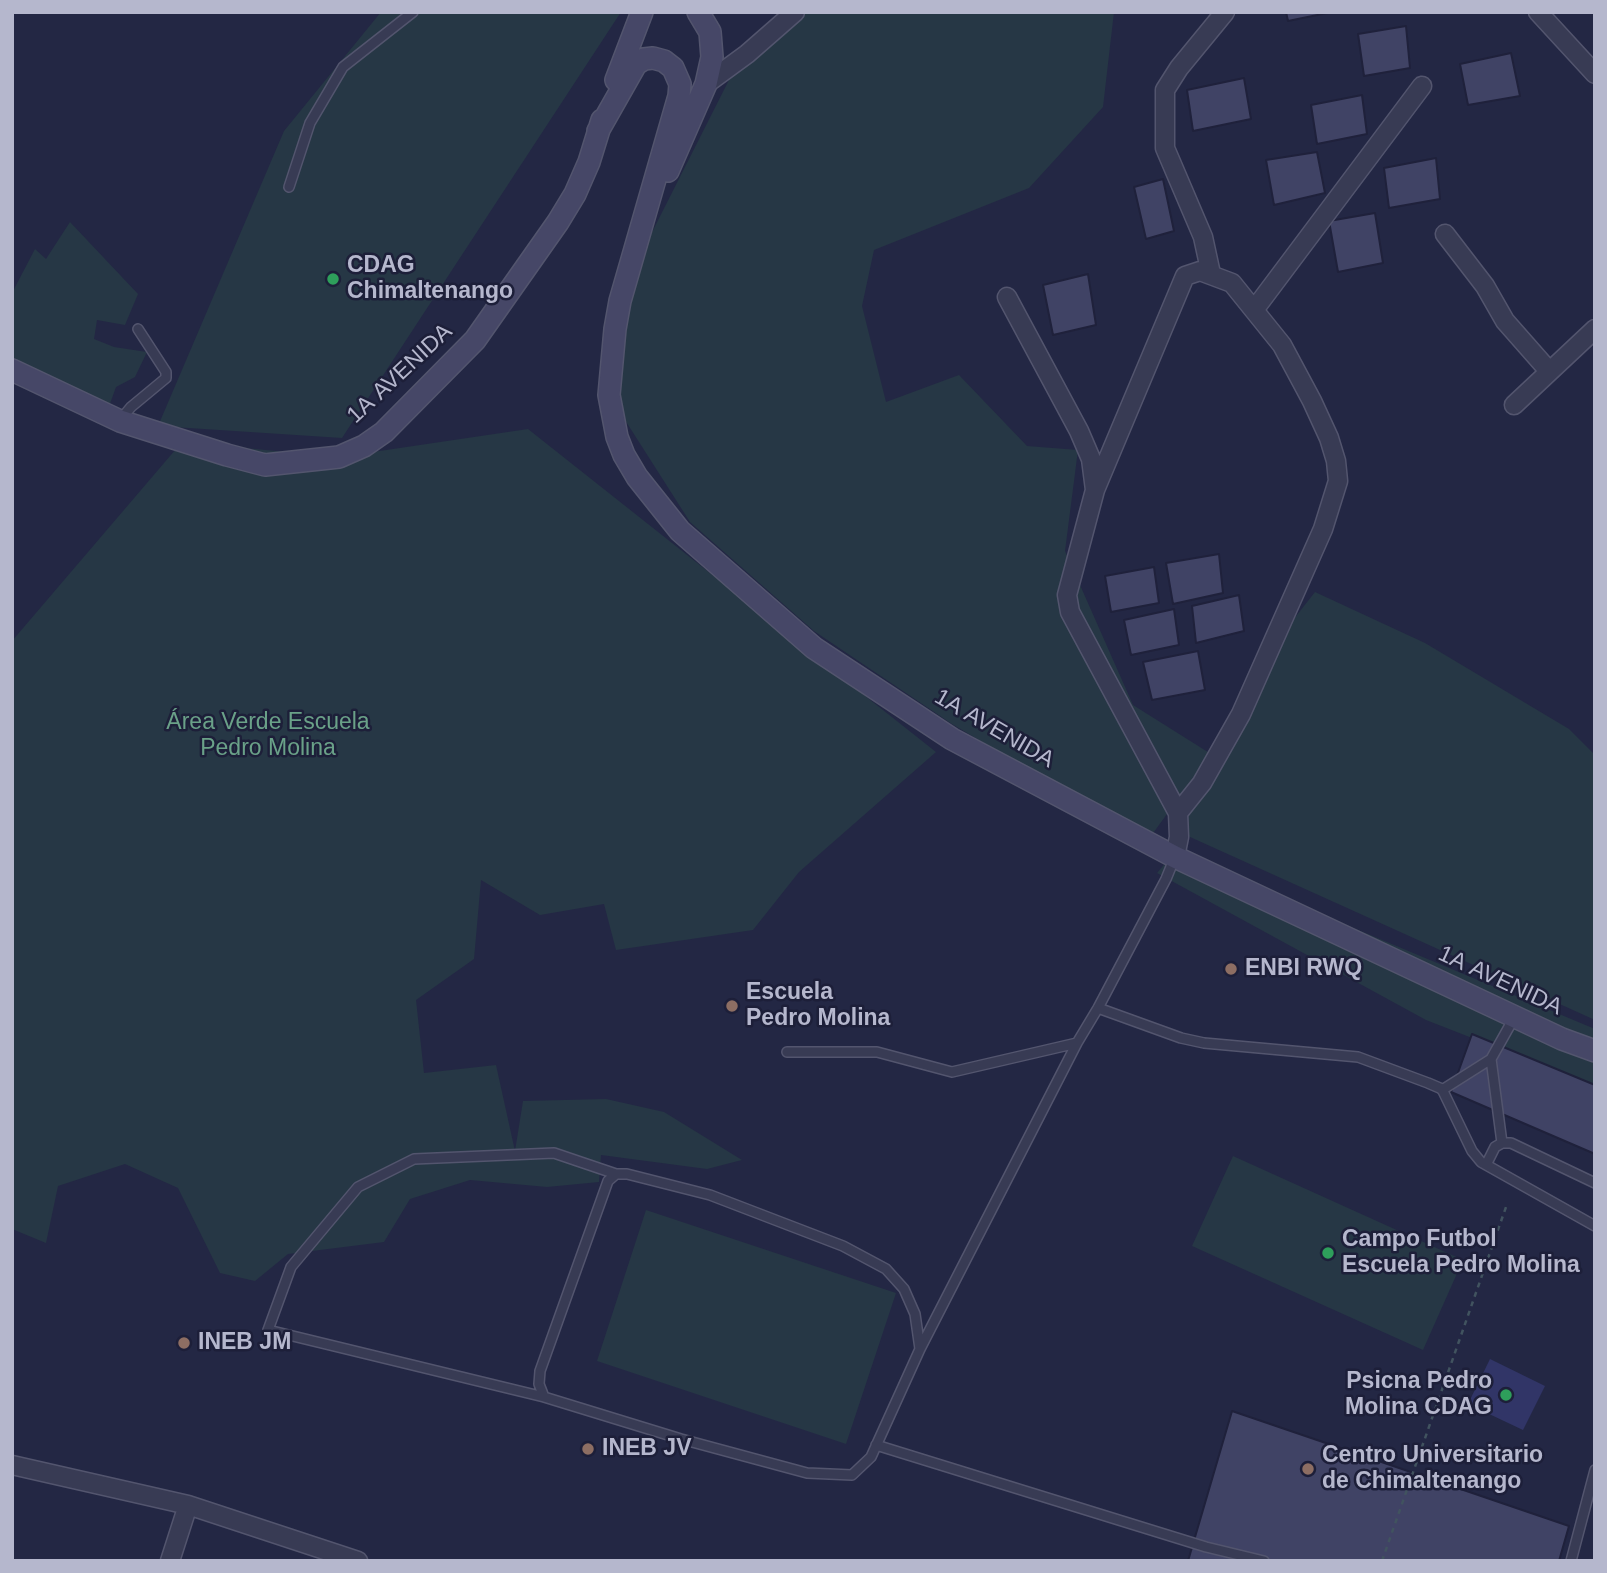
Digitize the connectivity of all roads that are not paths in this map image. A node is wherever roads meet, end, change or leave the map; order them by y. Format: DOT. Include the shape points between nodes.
graph roads {
  1 [pos="413,12"];
  2 [pos="642,12"];
  3 [pos="698,12"];
  4 [pos="795,12"];
  5 [pos="1226,12"];
  6 [pos="1538,12"];
  7 [pos="1595,74"];
  8 [pos="705,84"];
  9 [pos="1422,86"];
  10 [pos="598,131"];
  11 [pos="289,187"];
  12 [pos="1446,234"];
  13 [pos="636,246"];
  14 [pos="1211,274"];
  15 [pos="1007,297"];
  16 [pos="1254,310"];
  17 [pos="138,329"];
  18 [pos="1595,329"];
  19 [pos="12,370"];
  20 [pos="1549,371"];
  21 [pos="1514,405"];
  22 [pos="120,421"];
  23 [pos="1095,490"];
  24 [pos="1178,813"];
  25 [pos="1175,857"];
  26 [pos="1098,1008"];
  27 [pos="1515,1016"];
  28 [pos="1562,1039"];
  29 [pos="1077,1043"];
  30 [pos="1595,1051"];
  31 [pos="787,1052"];
  32 [pos="1490,1059"];
  33 [pos="1595,1065"];
  34 [pos="1442,1090"];
  35 [pos="1502,1143"];
  36 [pos="1486,1165"];
  37 [pos="616,1174"];
  38 [pos="1595,1183"];
  39 [pos="1595,1226"];
  40 [pos="920,1349"];
  41 [pos="544,1397"];
  42 [pos="876,1445"];
  43 [pos="12,1465"];
  44 [pos="1595,1471"];
  45 [pos="188,1504"];
  46 [pos="170,1561"];
  47 [pos="358,1561"];
  48 [pos="1264,1561"];
  49 [pos="1571,1561"];
  1 -- 11 [label="lane" via="343,67 310,123"];
  2 -- 10 [label="main road, 1A AVENIDA"];
  3 -- 8 [label="main road, 1A AVENIDA" via="710,32 712,57"];
  4 -- 8 [label="street"];
  5 -- 14 [label="street" via="1165,90 1165,148 1203,237"];
  6 -- 7 [label="street"];
  8 -- 13 [label="main road, 1A AVENIDA"];
  9 -- 16 [label="street"];
  10 -- 13 [label="main road, 1A AVENIDA" via="636,64 653,58 673,68 679,96"];
  10 -- 22 [label="main road, 1A AVENIDA" via="589,162 564,213 475,340 384,432 364,446 339,457 265,465"];
  12 -- 20 [label="street" via="1505,321"];
  13 -- 25 [label="main road, 1A AVENIDA" via="615,329 609,395 624,455 680,531 814,648 953,739"];
  14 -- 16 [label="street" via="1232,283"];
  14 -- 23 [label="street" via="1200,271 1185,276"];
  15 -- 23 [label="street" via="1079,431 1091,459"];
  16 -- 24 [label="street" via="1282,345 1312,401 1329,438 1338,481 1323,529 1241,714 1202,783"];
  17 -- 22 [label="lane" via="166,378"];
  18 -- 20 [label="street"];
  19 -- 22 [label="main road, 1A AVENIDA"];
  20 -- 21 [label="street"];
  23 -- 24 [label="street" via="1067,595 1070,612"];
  24 -- 25 [label="street"];
  25 -- 26 [label="lane"];
  25 -- 27 [label="main road, 1A AVENIDA"];
  26 -- 29 [label="lane"];
  26 -- 34 [label="lane" via="1204,1043 1358,1057"];
  27 -- 28 [label="main road, 1A AVENIDA"];
  27 -- 32 [label="lane"];
  28 -- 30 [label="main road, 1A AVENIDA"];
  28 -- 33 [label="main road"];
  29 -- 31 [label="lane" via="952,1072 877,1052"];
  29 -- 40 [label="lane"];
  32 -- 34 [label="lane"];
  32 -- 35 [label="lane"];
  34 -- 36 [label="lane" via="1472,1151"];
  35 -- 36 [label="lane"];
  35 -- 38 [label="lane" via="1511,1143"];
  36 -- 39 [label="lane"];
  37 -- 40 [label="lane" via="710,1195 843,1247 886,1269 904,1289 915,1314"];
  37 -- 41 [label="lane" via="608,1181 540,1371"];
  37 -- 41 [label="lane" via="554,1153 414,1159 358,1187 291,1267 268,1329"];
  40 -- 42 [label="lane"];
  41 -- 42 [label="lane" via="807,1473 852,1475 871,1457"];
  42 -- 48 [label="lane"];
  43 -- 45 [label="street"];
  44 -- 49 [label="lane"];
  45 -- 46 [label="street"];
  45 -- 47 [label="street"];
}
